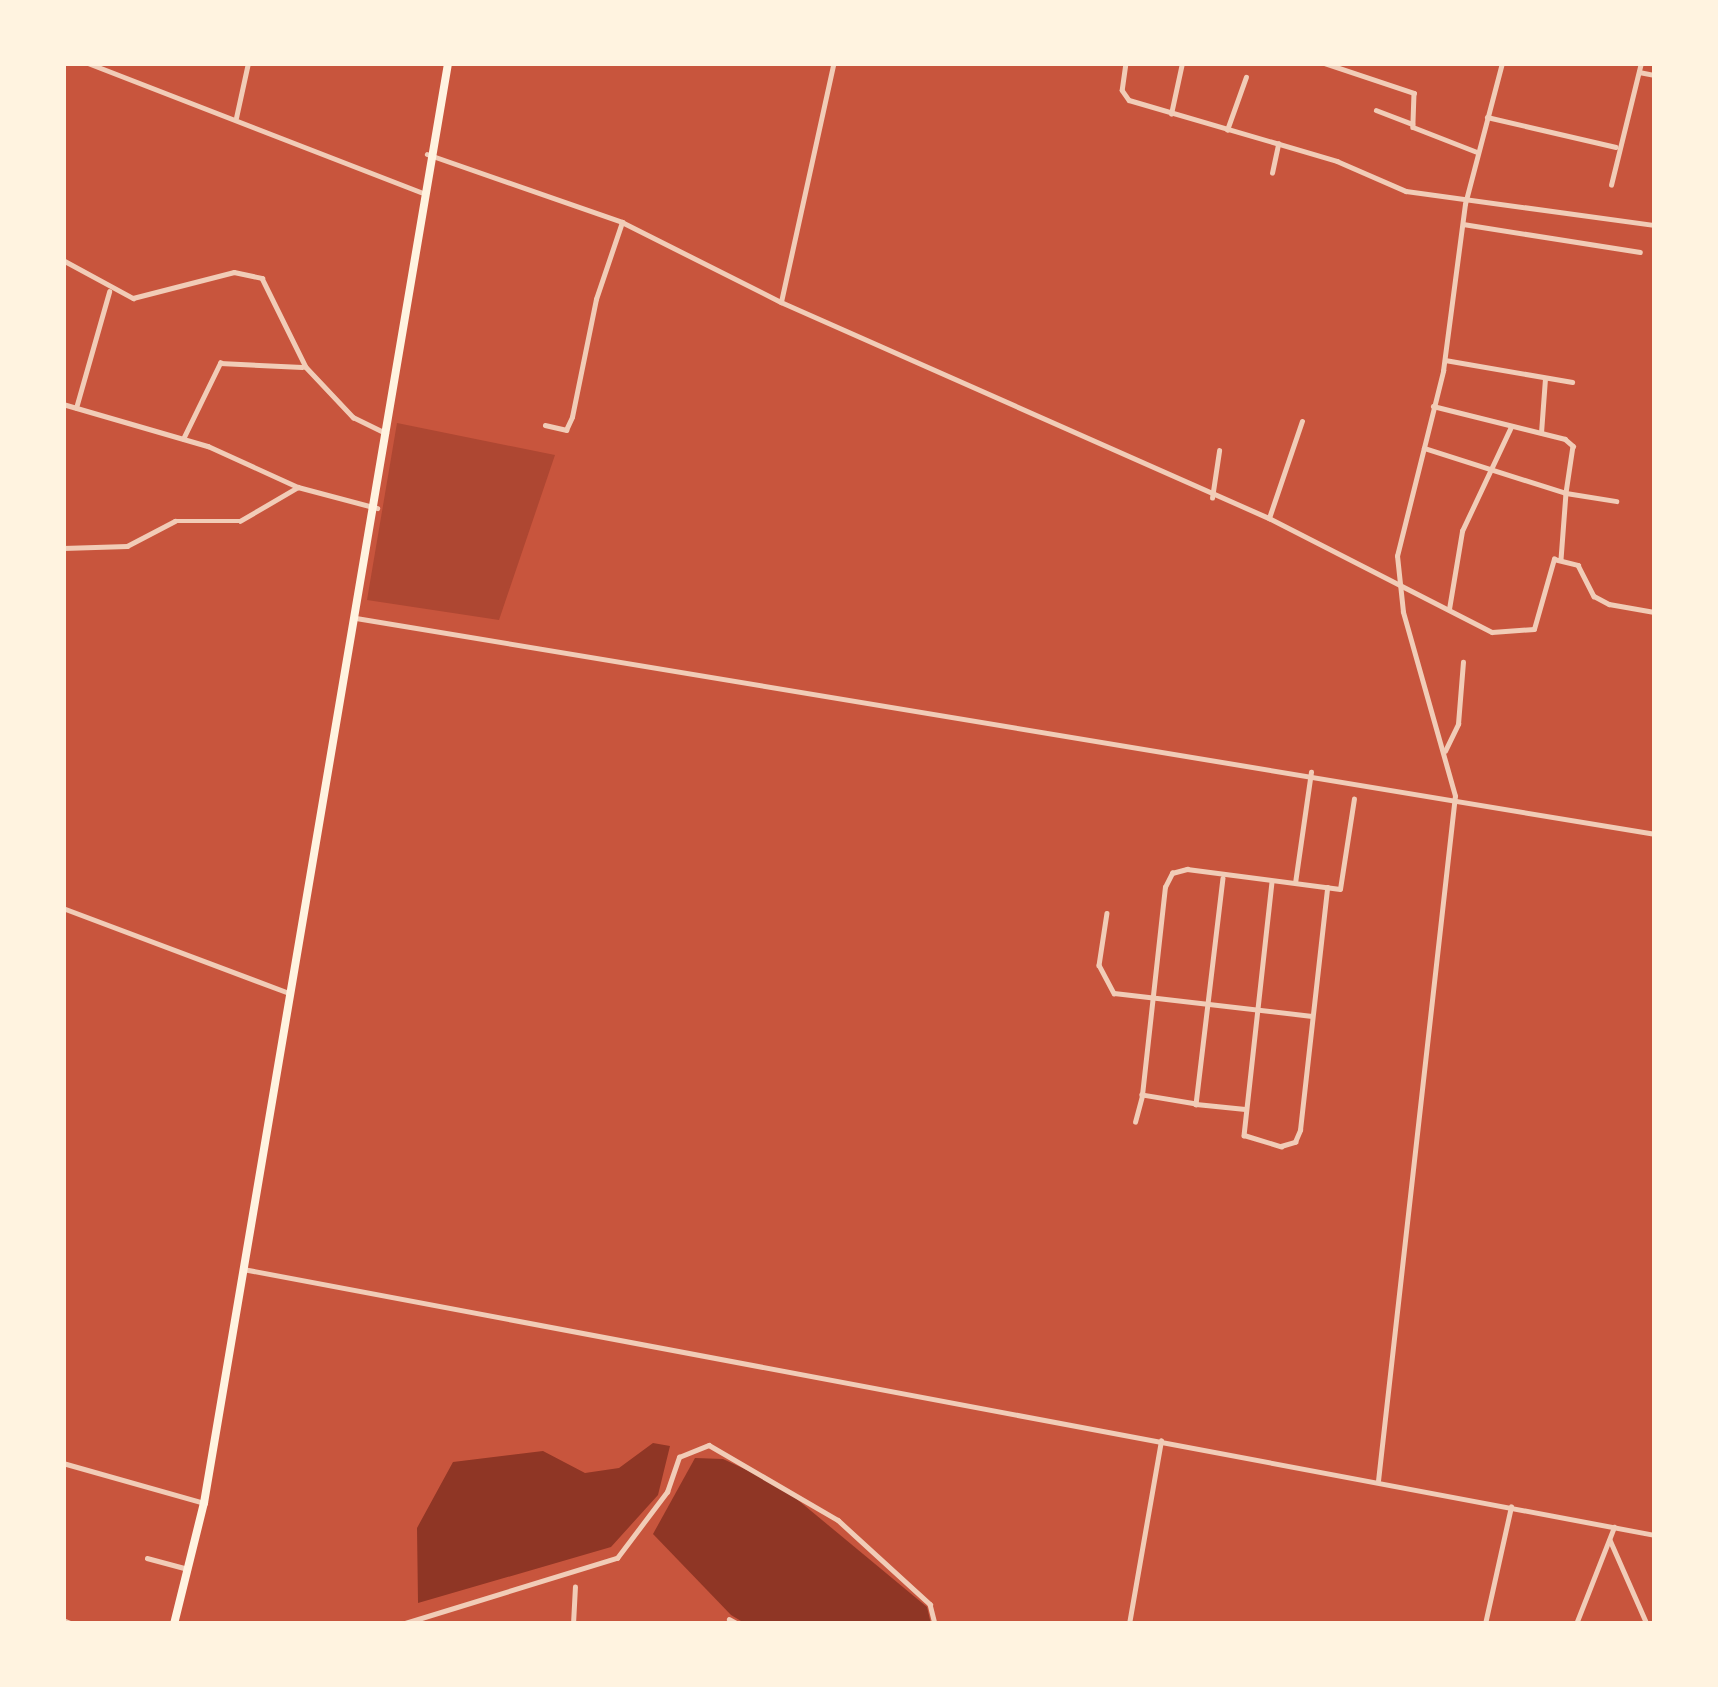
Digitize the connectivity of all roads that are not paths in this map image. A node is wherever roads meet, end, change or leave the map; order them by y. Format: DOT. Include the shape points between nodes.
graph roads {
  1 [pos="88,63"];
  2 [pos="248,63"];
  3 [pos="448,63"];
  4 [pos="1126,63"];
  5 [pos="1182,63"];
  6 [pos="1324,63"];
  7 [pos="1502,63"];
  8 [pos="1641,63"];
  9 [pos="833,66"];
  10 [pos="1639,72"];
  11 [pos="1655,75"];
  12 [pos="1246,77"];
  13 [pos="1376,110"];
  14 [pos="1171,114"];
  15 [pos="1487,117"];
  16 [pos="236,118"];
  17 [pos="1412,124"];
  18 [pos="1227,130"];
  19 [pos="1279,144"];
  20 [pos="1616,147"];
  21 [pos="1478,152"];
  22 [pos="427,154"];
  23 [pos="1272,173"];
  24 [pos="1611,185"];
  25 [pos="421,192"];
  26 [pos="1466,204"];
  27 [pos="622,222"];
  28 [pos="1463,224"];
  29 [pos="1655,224"];
  30 [pos="1640,252"];
  31 [pos="63,260"];
  32 [pos="109,291"];
  33 [pos="781,302"];
  34 [pos="1445,360"];
  35 [pos="306,367"];
  36 [pos="1545,378"];
  37 [pos="1573,382"];
  38 [pos="63,404"];
  39 [pos="1433,406"];
  40 [pos="76,408"];
  41 [pos="1302,422"];
  42 [pos="545,425"];
  43 [pos="1511,427"];
  44 [pos="386,434"];
  45 [pos="1541,434"];
  46 [pos="183,439"];
  47 [pos="1423,448"];
  48 [pos="1220,451"];
  49 [pos="1496,472"];
  50 [pos="298,488"];
  51 [pos="1566,493"];
  52 [pos="1212,498"];
  53 [pos="1616,501"];
  54 [pos="376,508"];
  55 [pos="1269,518"];
  56 [pos="63,548"];
  57 [pos="1561,559"];
  58 [pos="1396,580"];
  59 [pos="1450,609"];
  60 [pos="1655,613"];
  61 [pos="356,618"];
  62 [pos="1463,662"];
  63 [pos="1445,751"];
  64 [pos="1311,772"];
  65 [pos="1455,796"];
  66 [pos="1354,799"];
  67 [pos="1655,833"];
  68 [pos="1223,875"];
  69 [pos="1272,881"];
  70 [pos="1295,883"];
  71 [pos="1327,889"];
  72 [pos="63,908"];
  73 [pos="1107,913"];
  74 [pos="292,994"];
  75 [pos="1156,994"];
  76 [pos="1213,1004"];
  77 [pos="1258,1007"];
  78 [pos="1312,1016"];
  79 [pos="1142,1095"];
  80 [pos="1196,1104"];
  81 [pos="1244,1108"];
  82 [pos="1135,1122"];
  83 [pos="244,1269"];
  84 [pos="1161,1441"];
  85 [pos="63,1463"];
  86 [pos="1378,1481"];
  87 [pos="204,1504"];
  88 [pos="1511,1506"];
  89 [pos="1614,1528"];
  90 [pos="1655,1535"];
  91 [pos="1610,1540"];
  92 [pos="148,1558"];
  93 [pos="188,1569"];
  94 [pos="575,1587"];
  95 [pos="729,1619"];
  96 [pos="63,1620"];
  97 [pos="74,1624"];
  98 [pos="174,1624"];
  99 [pos="402,1624"];
  100 [pos="573,1624"];
  101 [pos="738,1624"];
  102 [pos="934,1624"];
  103 [pos="1129,1624"];
  104 [pos="1485,1624"];
  105 [pos="1576,1624"];
  106 [pos="1647,1624"];
  1 -- 16 [label="street"];
  2 -- 16 [label="street"];
  3 -- 22 [label="main road"];
  4 -- 14 [label="street" via="1124,95"];
  5 -- 14 [label="street"];
  6 -- 17 [label="street" via="1414,93"];
  7 -- 15 [label="street"];
  8 -- 10 [label="street"];
  9 -- 33 [label="street"];
  10 -- 11 [label="street"];
  10 -- 20 [label="street"];
  12 -- 18 [label="street"];
  13 -- 17 [label="street"];
  14 -- 18 [label="street"];
  15 -- 20 [label="street"];
  15 -- 21 [label="street"];
  16 -- 25 [label="street"];
  17 -- 21 [label="street"];
  18 -- 19 [label="street"];
  19 -- 23 [label="street"];
  19 -- 26 [label="street"];
  20 -- 24 [label="street"];
  21 -- 26 [label="street"];
  22 -- 25 [label="main road"];
  22 -- 27 [label="street"];
  25 -- 44 [label="main road"];
  26 -- 28 [label="street"];
  26 -- 29 [label="street"];
  27 -- 33 [label="street"];
  27 -- 42 [label="street" via="596,298 572,416 566,430"];
  28 -- 30 [label="street"];
  28 -- 34 [label="street"];
  31 -- 32 [label="street"];
  32 -- 35 [label="street" via="154,296 251,272 275,293"];
  32 -- 40 [label="street"];
  33 -- 52 [label="street"];
  34 -- 36 [label="street"];
  34 -- 39 [label="street"];
  35 -- 44 [label="street" via="353,417"];
  35 -- 46 [label="street" via="220,363"];
  36 -- 37 [label="street"];
  36 -- 45 [label="street"];
  38 -- 40 [label="street"];
  39 -- 43 [label="street"];
  39 -- 47 [label="street"];
  40 -- 46 [label="street"];
  41 -- 55 [label="street"];
  43 -- 45 [label="street"];
  43 -- 49 [label="street"];
  44 -- 54 [label="main road"];
  45 -- 51 [label="street" via="1573,446"];
  46 -- 50 [label="street"];
  47 -- 49 [label="street"];
  47 -- 58 [label="street"];
  48 -- 52 [label="street"];
  49 -- 51 [label="street"];
  49 -- 59 [label="street" via="1462,531"];
  50 -- 54 [label="street"];
  50 -- 56 [label="street" via="240,521 184,520 127,546"];
  51 -- 53 [label="street"];
  51 -- 57 [label="street"];
  52 -- 55 [label="street"];
  54 -- 61 [label="main road"];
  55 -- 58 [label="street"];
  57 -- 59 [label="street" via="1549,561 1534,629 1492,632"];
  57 -- 60 [label="street" via="1578,565 1594,596"];
  58 -- 59 [label="street"];
  58 -- 63 [label="street"];
  61 -- 64 [label="street"];
  61 -- 74 [label="main road"];
  62 -- 63 [label="street" via="1458,724"];
  63 -- 65 [label="street"];
  64 -- 65 [label="street"];
  64 -- 70 [label="street"];
  65 -- 67 [label="street"];
  65 -- 86 [label="street"];
  66 -- 71 [label="street" via="1340,889"];
  68 -- 69 [label="street"];
  68 -- 75 [label="street" via="1172,873"];
  68 -- 76 [label="street"];
  69 -- 70 [label="street"];
  69 -- 77 [label="street"];
  70 -- 71 [label="street"];
  71 -- 78 [label="street"];
  72 -- 74 [label="street"];
  73 -- 75 [label="street" via="1105,986"];
  74 -- 83 [label="main road"];
  75 -- 76 [label="street"];
  75 -- 79 [label="street"];
  76 -- 77 [label="street"];
  76 -- 80 [label="street"];
  77 -- 78 [label="street"];
  77 -- 81 [label="street"];
  78 -- 81 [label="street" via="1295,1142 1244,1135"];
  79 -- 80 [label="street"];
  79 -- 82 [label="street"];
  80 -- 81 [label="street"];
  83 -- 84 [label="street"];
  83 -- 87 [label="main road"];
  84 -- 86 [label="street"];
  84 -- 103 [label="street"];
  85 -- 87 [label="street"];
  86 -- 88 [label="street"];
  87 -- 93 [label="main road"];
  88 -- 89 [label="street"];
  88 -- 104 [label="street"];
  89 -- 90 [label="street"];
  89 -- 91 [label="street"];
  91 -- 105 [label="street"];
  91 -- 106 [label="street"];
  92 -- 93 [label="street"];
  93 -- 98 [label="main road"];
  94 -- 100 [label="street"];
  95 -- 101 [label="street"];
  96 -- 97 [label="street"];
  99 -- 102 [label="street" via="617,1558 668,1492 679,1457 709,1445 838,1520 930,1604"];
}
